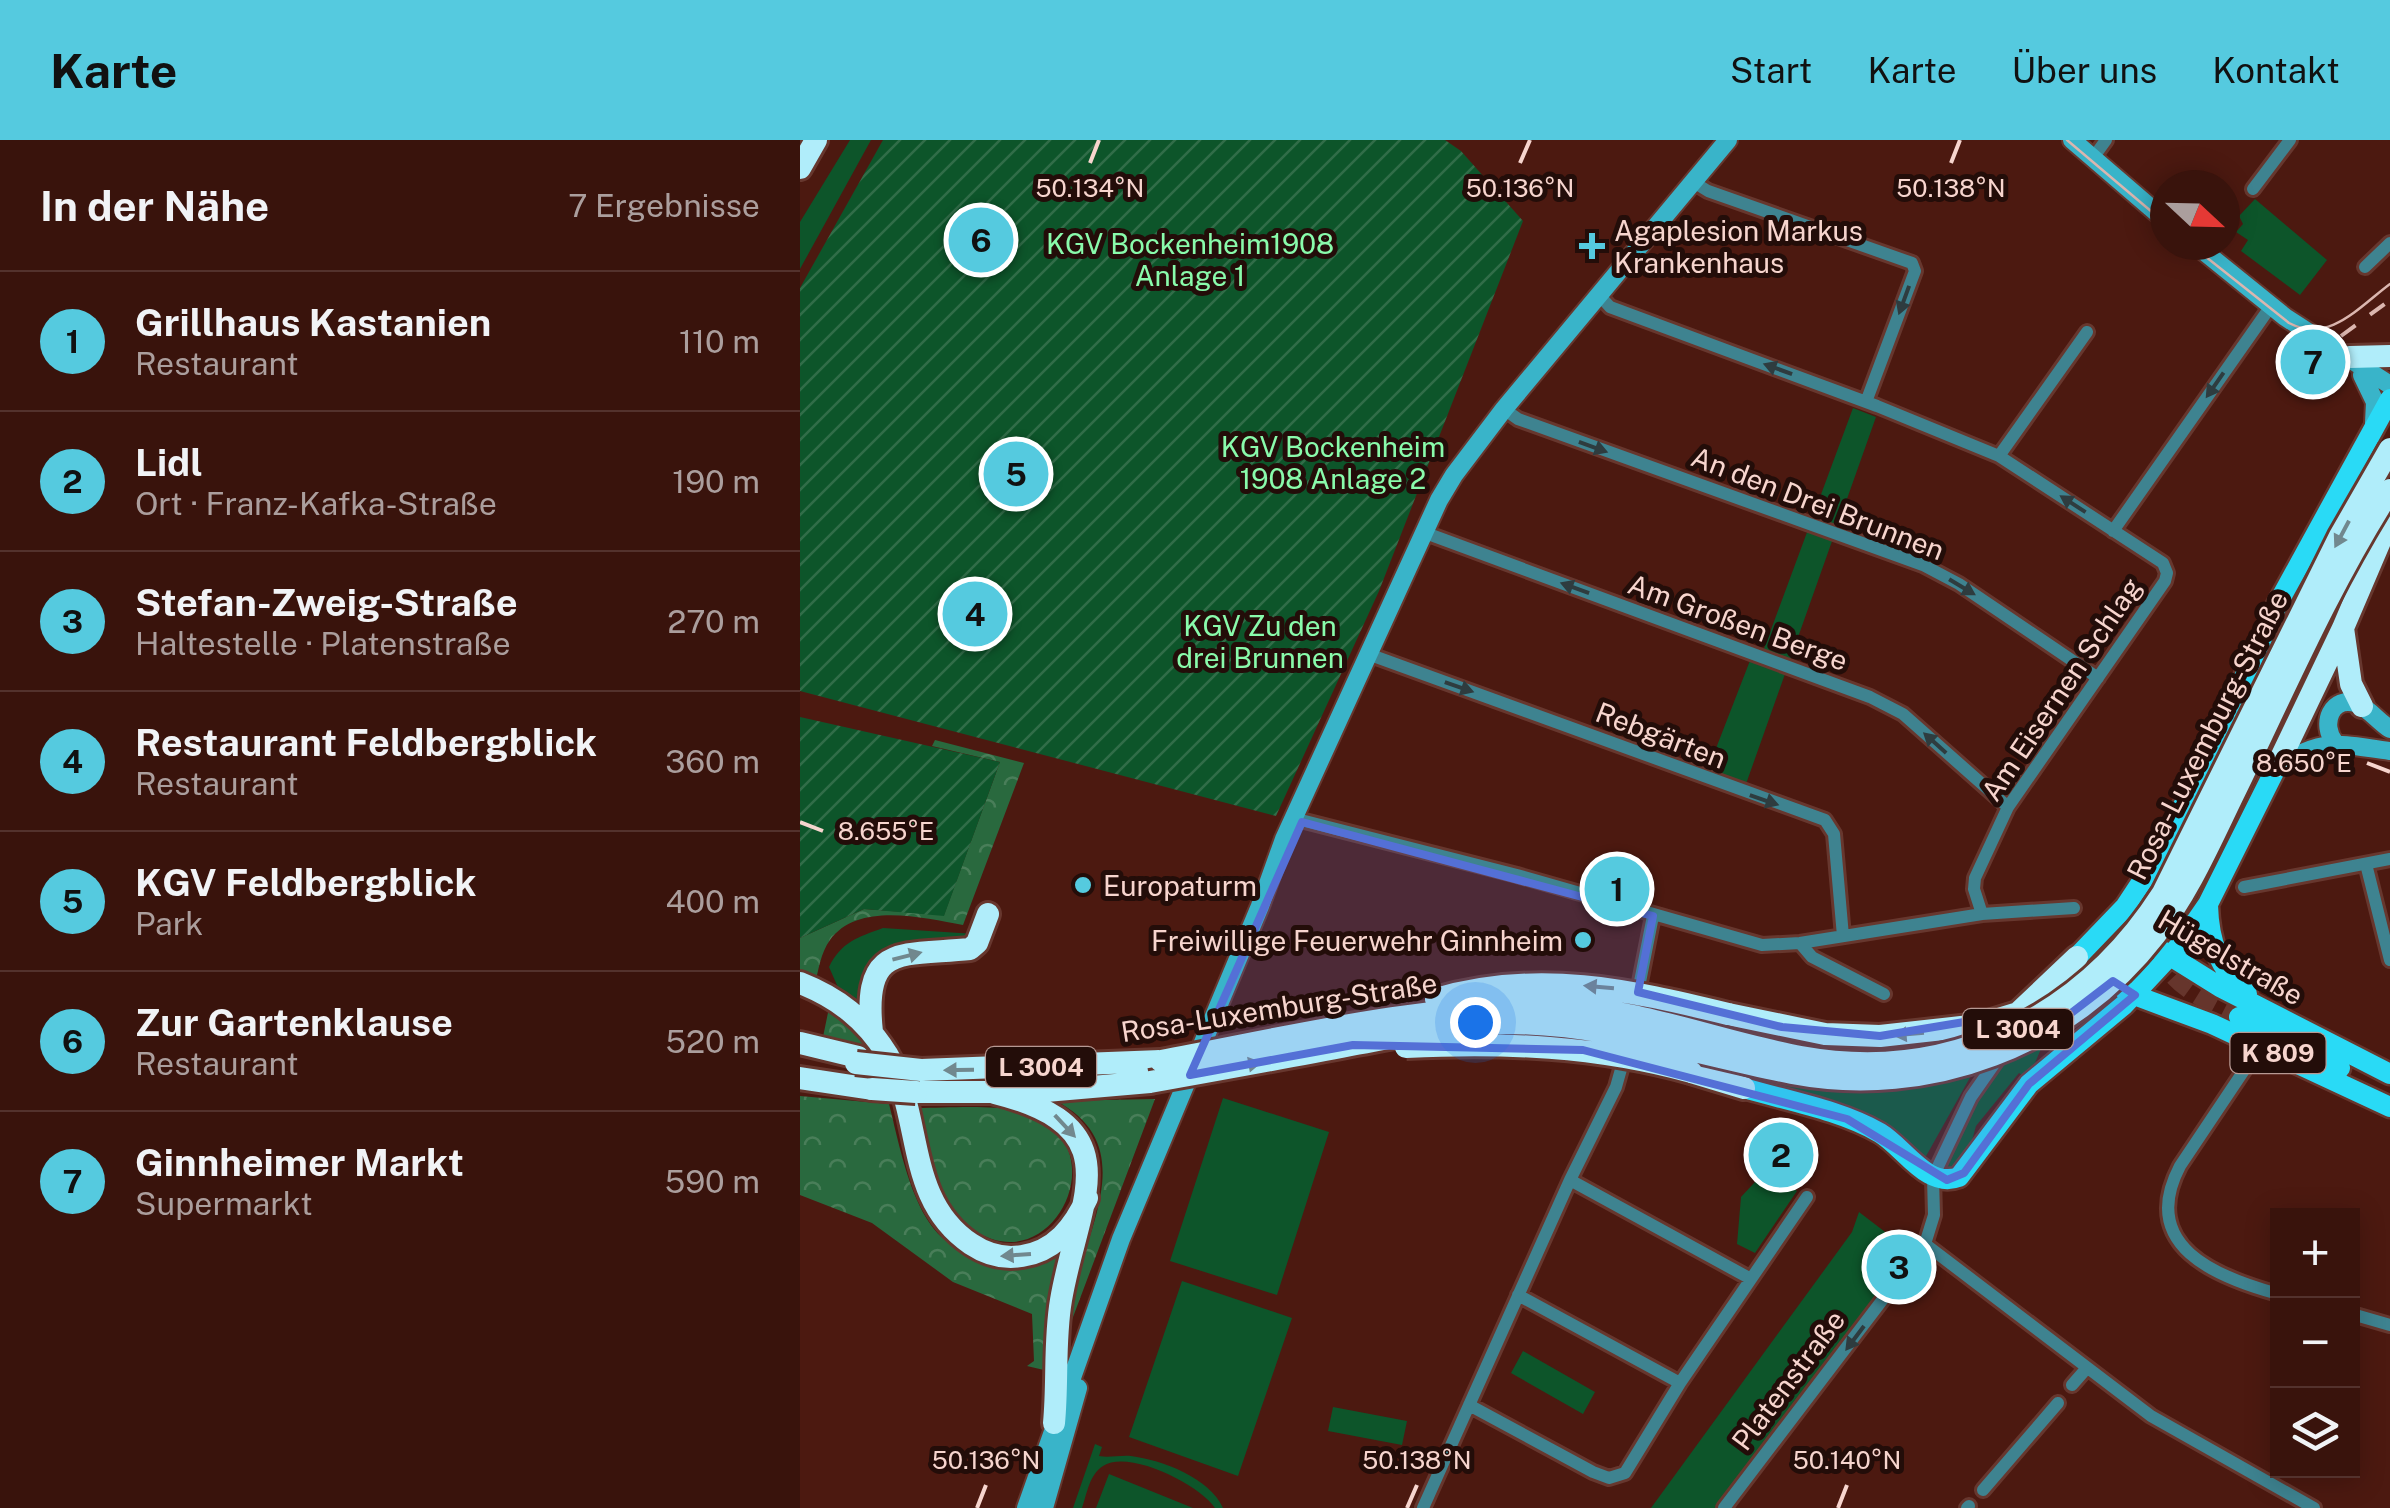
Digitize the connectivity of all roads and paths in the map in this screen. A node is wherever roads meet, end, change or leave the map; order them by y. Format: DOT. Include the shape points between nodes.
graph roads {
  1 [pos="816,140"];
  2 [pos="1728,140"];
  3 [pos="2072,140"];
  4 [pos="2106,140"];
  5 [pos="2290,140"];
  6 [pos="2093,158"];
  7 [pos="800,168"];
  8 [pos="1695,183"];
  9 [pos="2253,189"];
  10 [pos="2150,207"];
  11 [pos="2390,244"];
  12 [pos="2214,260"];
  13 [pos="2365,268"];
  14 [pos="1600,296"];
  15 [pos="2271,306"];
  16 [pos="2087,332"];
  17 [pos="2390,356"];
  18 [pos="2356,366"];
  19 [pos="2390,392"];
  20 [pos="1866,402"];
  21 [pos="1504,409"];
  22 [pos="2374,423"];
  23 [pos="2390,449"];
  24 [pos="1999,456"];
  25 [pos="2390,490"];
  26 [pos="2390,518"];
  27 [pos="2114,531"];
  28 [pos="1423,532"];
  29 [pos="2296,567"];
  30 [pos="2344,628"];
  31 [pos="2282,634"];
  32 [pos="1364,662"];
  33 [pos="2098,678"];
  34 [pos="2362,706"];
  35 [pos="2390,729"];
  36 [pos="2335,743"];
  37 [pos="2390,750"];
  38 [pos="2277,766"];
  39 [pos="2008,807"];
  40 [pos="1298,820"];
  41 [pos="2390,859"];
  42 [pos="2366,864"];
  43 [pos="2244,887"];
  44 [pos="2208,904"];
  45 [pos="2074,908"];
  46 [pos="988,914"];
  47 [pos="1982,914"];
  48 [pos="1653,916"];
  49 [pos="1843,936"];
  50 [pos="2104,936"];
  51 [pos="1800,943"];
  52 [pos="2077,957"];
  53 [pos="2170,957"];
  54 [pos="2390,960"];
  55 [pos="800,984"];
  56 [pos="1884,994"];
  57 [pos="2135,995"];
  58 [pos="2162,1007"];
  59 [pos="2263,1009"];
  60 [pos="2025,1015"];
  61 [pos="2240,1017"];
  62 [pos="1330,1030"];
  63 [pos="872,1032"];
  64 [pos="2085,1038"];
  65 [pos="800,1043"];
  66 [pos="1353,1045"];
  67 [pos="2261,1046"];
  68 [pos="800,1054"];
  69 [pos="857,1060"];
  70 [pos="1156,1072"];
  71 [pos="2390,1074"];
  72 [pos="800,1078"];
  73 [pos="919,1081"];
  74 [pos="2029,1084"];
  75 [pos="1744,1088"];
  76 [pos="2390,1092"];
  77 [pos="995,1094"];
  78 [pos="2390,1106"];
  79 [pos="1933,1177"];
  80 [pos="1570,1180"];
  81 [pos="1807,1196"];
  82 [pos="1086,1198"];
  83 [pos="1924,1244"];
  84 [pos="1752,1278"];
  85 [pos="1105,1281"];
  86 [pos="2270,1292"];
  87 [pos="1518,1294"];
  88 [pos="2360,1316"];
  89 [pos="2390,1325"];
  90 [pos="2086,1368"];
  91 [pos="1680,1383"];
  92 [pos="2072,1385"];
  93 [pos="2058,1403"];
  94 [pos="1469,1405"];
  95 [pos="1054,1423"];
  96 [pos="1983,1490"];
  97 [pos="1026,1508"];
  98 [pos="1044,1508"];
  99 [pos="1423,1508"];
  100 [pos="1724,1508"];
  101 [pos="2314,1508"];
  1 -- 7 [label="highway"];
  2 -- 8 [label="main road"];
  3 -- 6 [label="main road"];
  4 -- 6 [label="street"];
  5 -- 9 [label="street"];
  6 -- 10 [label="main road"];
  8 -- 14 [label="main road"];
  8 -- 20 [label="street, one-way" via="1912,262 1915,271"];
  11 -- 13 [label="street"];
  12 -- 15 [label="main road, K 809"];
  20 -- 14 [label="street, Am Eisernen Schlag, one-way" via="1610,306"];
  14 -- 21 [label="main road"];
  15 -- 18 [label="main road, K 809"];
  15 -- 27 [label="street, one-way"];
  16 -- 24 [label="street"];
  17 -- 18 [label="highway"];
  18 -- 19 [label="main road, K 809"];
  18 -- 22 [label="main road" via="2375,402"];
  19 -- 22 [label="main road, K 809"];
  20 -- 24 [label="street, Am Eisernen Schlag"];
  21 -- 28 [label="main road" via="1454,475"];
  21 -- 33 [label="street, An den Drei Brunnen, one-way" via="1923,566"];
  22 -- 29 [label="main road, K 809"];
  23 -- 62 [label="highway, Rosa-Luxemburg-Straße / L 3004, one-way, bridge" via="2163,892 2113,957 2032,1022 1946,1054 1852,1063 1556,1006 1450,1009"];
  27 -- 24 [label="street, Am Eisernen Schlag, one-way"];
  25 -- 66 [label="highway, Rosa-Luxemburg-Straße / L 3004, bridge" via="2172,912 2115,980 2046,1032 1952,1069 1885,1079 1806,1075 1553,1024 1450,1026"];
  26 -- 30 [label="highway"];
  27 -- 33 [label="street, Am Eisernen Schlag" via="2163,563 2167,573"];
  28 -- 32 [label="main road"];
  39 -- 28 [label="street, Am Großen Berge, one-way" via="1903,714 1870,697"];
  29 -- 31 [label="main road, K 809"];
  29 -- 50 [label="main road, K 809" via="2189,796"];
  30 -- 34 [label="highway" via="2350,684"];
  30 -- 38 [label="highway"];
  32 -- 40 [label="main road"];
  32 -- 49 [label="street, Rebgärten, one-way" via="1824,820 1834,834"];
  33 -- 39 [label="street, Am Eisernen Schlag"];
  34 -- 35 [label="main road"];
  34 -- 36 [label="main road" via="2331,710 2326,724"];
  36 -- 37 [label="main road"];
  36 -- 38 [label="main road"];
  38 -- 44 [label="main road"];
  39 -- 47 [label="street, Am Eisernen Schlag" via="1975,878"];
  40 -- 48 [label="street"];
  40 -- 85 [label="main road"];
  41 -- 42 [label="street"];
  42 -- 43 [label="street"];
  42 -- 54 [label="street"];
  44 -- 53 [label="main road"];
  44 -- 59 [label="main road, K 809" via="2218,958"];
  45 -- 47 [label="street"];
  63 -- 46 [label="highway, one-way" via="868,996 885,963 910,952 970,949"];
  47 -- 49 [label="street"];
  48 -- 51 [label="street" via="1762,944"];
  48 -- 80 [label="street" via="1616,1087"];
  49 -- 51 [label="street"];
  50 -- 52 [label="main road"];
  50 -- 53 [label="main road, Hügelstraße" via="2134,934"];
  50 -- 57 [label="main road, K 809" via="2107,972"];
  51 -- 56 [label="street"];
  52 -- 60 [label="highway"];
  53 -- 57 [label="main road"];
  53 -- 59 [label="main road, Hügelstraße"];
  55 -- 63 [label="highway" via="836,998"];
  57 -- 58 [label="main road, K 809"];
  57 -- 64 [label="main road"];
  58 -- 64 [label="main road"];
  58 -- 67 [label="main road, K 809"];
  59 -- 71 [label="main road, Hügelstraße / K 809"];
  60 -- 62 [label="highway, one-way, bridge" via="1880,1036 1826,1034 1621,989 1557,984 1444,996"];
  60 -- 74 [label="main road" via="2045,1032 2048,1050"];
  60 -- 79 [label="street, Platenstraße" via="1971,1097"];
  61 -- 76 [label="main road, K 809"];
  62 -- 70 [label="highway, Rosa-Luxemburg-Straße / L 3004, bridge"];
  82 -- 63 [label="highway, one-way" via="1067,1232 1031,1254 997,1256 965,1240 933,1204 898,1076"];
  64 -- 74 [label="main road"];
  65 -- 69 [label="highway"];
  70 -- 66 [label="highway, Rosa-Luxemburg-Straße / L 3004, one-way, bridge"];
  66 -- 75 [label="highway, bridge" via="1559,1047 1632,1058"];
  67 -- 78 [label="main road, K 809"];
  67 -- 86 [label="street" via="2180,1166 2168,1207 2176,1236 2198,1262"];
  68 -- 69 [label="highway"];
  69 -- 73 [label="highway, bridge"];
  70 -- 73 [label="highway, Rosa-Luxemburg-Straße / L 3004, one-way"];
  70 -- 77 [label="highway, Rosa-Luxemburg-Straße / L 3004"];
  72 -- 73 [label="highway, Rosa-Luxemburg-Straße / L 3004, bridge" via="872,1088"];
  73 -- 77 [label="highway, Rosa-Luxemburg-Straße / L 3004"];
  74 -- 79 [label="main road" via="1964,1173"];
  75 -- 79 [label="main road" via="1864,1126"];
  77 -- 82 [label="highway, one-way" via="1044,1108 1070,1129 1088,1168"];
  79 -- 83 [label="street, Platenstraße" via="1934,1215"];
  80 -- 84 [label="street"];
  80 -- 87 [label="street"];
  81 -- 84 [label="street"];
  82 -- 95 [label="highway" via="1058,1320"];
  83 -- 90 [label="street"];
  83 -- 100 [label="street, Platenstraße, one-way"];
  84 -- 91 [label="street"];
  85 -- 95 [label="main road"];
  85 -- 98 [label="main road"];
  87 -- 91 [label="street"];
  87 -- 94 [label="street"];
  88 -- 89 [label="street"];
  90 -- 92 [label="street"];
  90 -- 101 [label="street" via="2151,1416"];
  91 -- 94 [label="street" via="1624,1472 1609,1478"];
  93 -- 96 [label="street"];
  94 -- 99 [label="street"];
  95 -- 97 [label="main road"];
}
